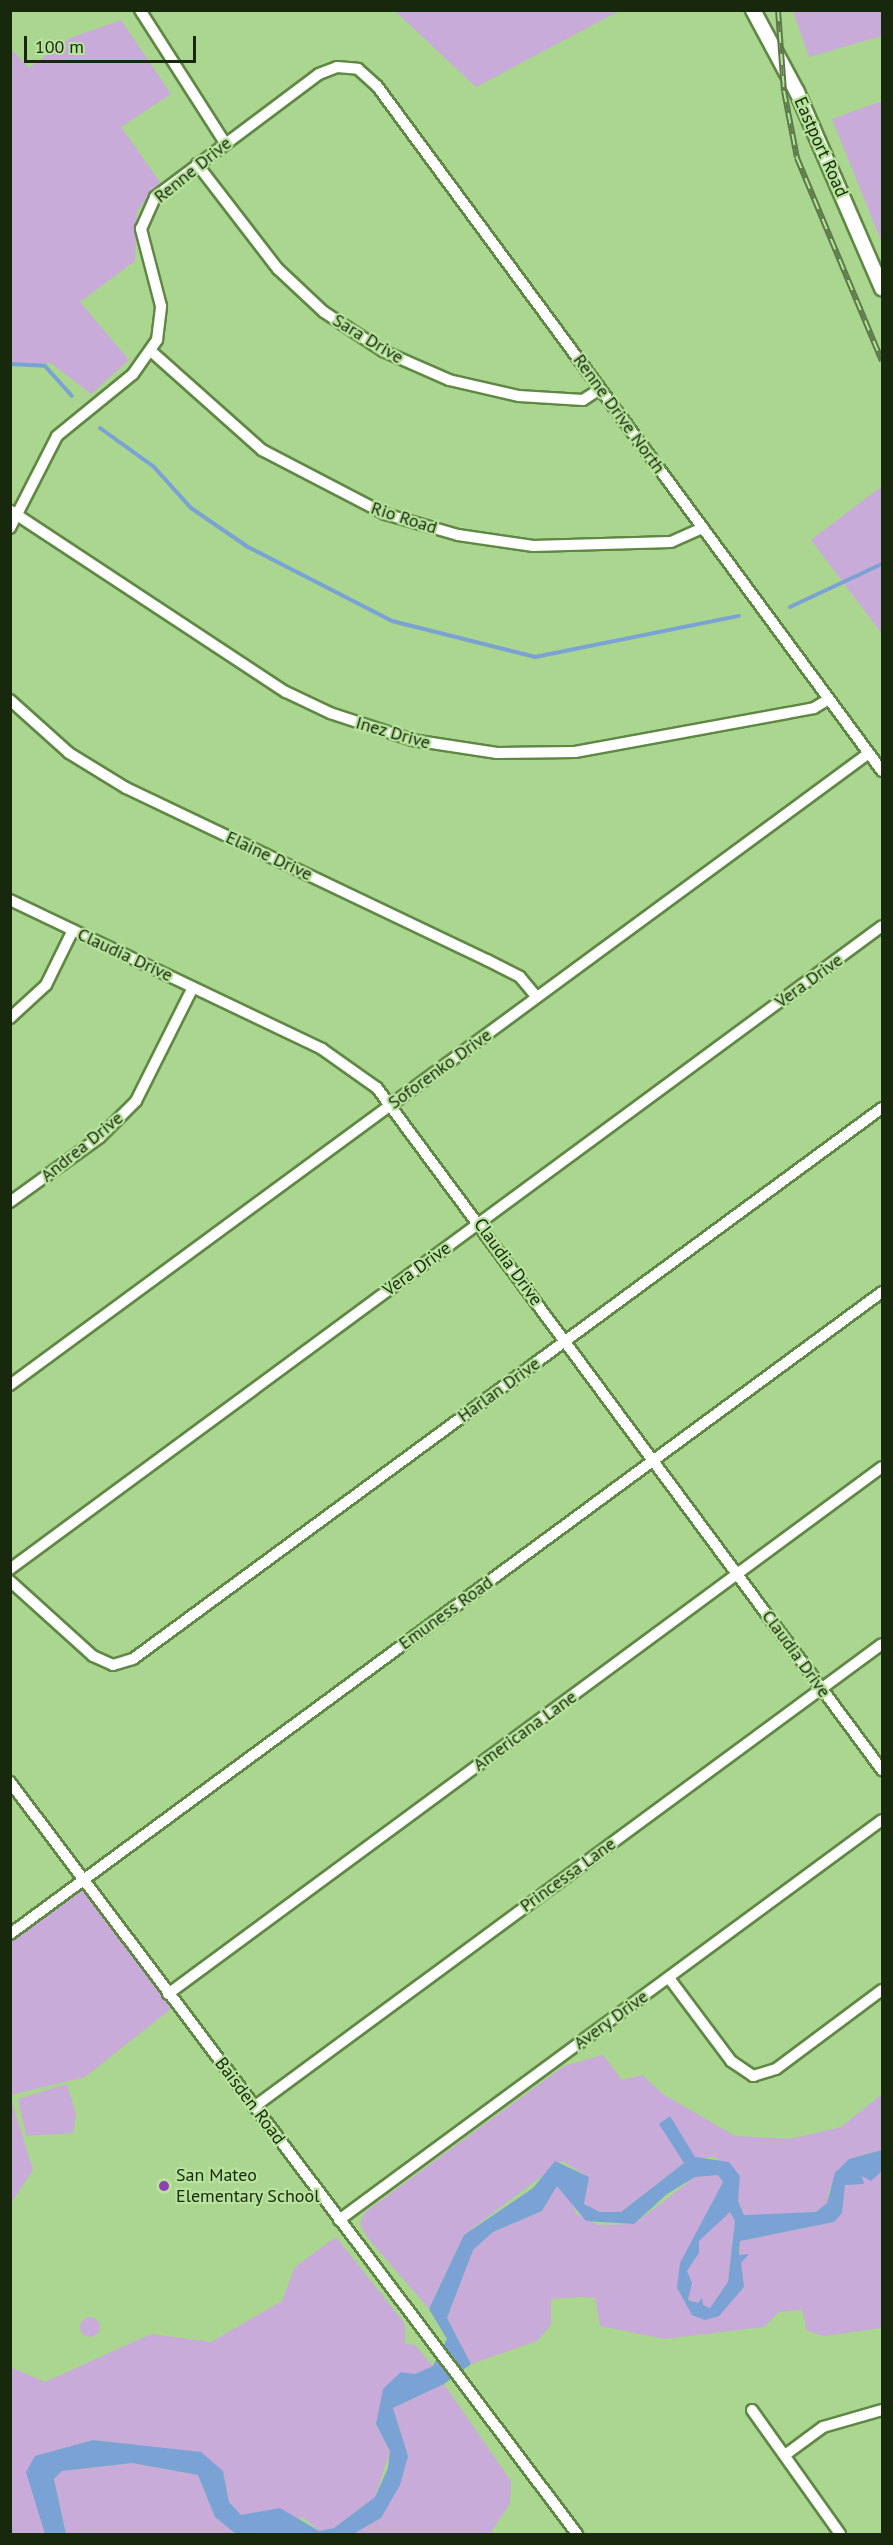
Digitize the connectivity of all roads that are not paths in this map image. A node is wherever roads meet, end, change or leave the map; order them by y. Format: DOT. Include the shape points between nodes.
graph roads {
  1 [pos="140,10"];
  2 [pos="753,10"];
  3 [pos="347,67"];
  4 [pos="225,143"];
  5 [pos="197,164"];
  6 [pos="882,288"];
  7 [pos="151,351"];
  8 [pos="600,389"];
  9 [pos="14,512"];
  10 [pos="10,528"];
  11 [pos="703,528"];
  12 [pos="829,699"];
  13 [pos="10,700"];
  14 [pos="869,753"];
  15 [pos="882,771"];
  16 [pos="10,900"];
  17 [pos="882,927"];
  18 [pos="73,930"];
  19 [pos="193,987"];
  20 [pos="537,997"];
  21 [pos="10,1018"];
  22 [pos="392,1104"];
  23 [pos="882,1108"];
  24 [pos="10,1202"];
  25 [pos="479,1223"];
  26 [pos="882,1292"];
  27 [pos="566,1341"];
  28 [pos="10,1385"];
  29 [pos="654,1460"];
  30 [pos="882,1467"];
  31 [pos="10,1569"];
  32 [pos="738,1574"];
  33 [pos="10,1581"];
  34 [pos="882,1644"];
  35 [pos="822,1689"];
  36 [pos="882,1770"];
  37 [pos="10,1782"];
  38 [pos="882,1820"];
  39 [pos="83,1880"];
  40 [pos="10,1934"];
  41 [pos="669,1978"];
  42 [pos="882,1990"];
  43 [pos="168,1994"];
  44 [pos="254,2107"];
  45 [pos="339,2220"];
  46 [pos="752,2410"];
  47 [pos="882,2410"];
  48 [pos="785,2455"];
  49 [pos="577,2535"];
  50 [pos="840,2535"];
  1 -- 4 [label="street"];
  2 -- 6 [label="street, Eastport Road" via="797,92"];
  3 -- 4 [label="street, Renne Drive" via="319,74"];
  3 -- 8 [label="street, Renne Drive North" via="377,86"];
  4 -- 5 [label="street, Renne Drive"];
  5 -- 7 [label="street, Renne Drive" via="160,192 144,216 141,244 161,306"];
  5 -- 8 [label="street, Sara Drive" via="278,270 324,312 383,351 449,380 519,396 583,400"];
  7 -- 9 [label="street, Renne Drive" via="133,374 57,436"];
  7 -- 11 [label="street, Rio Road" via="262,450 385,514 458,535 533,546 671,542"];
  8 -- 11 [label="street, Renne Drive North"];
  9 -- 10 [label="street, Renne Drive"];
  9 -- 12 [label="street, Inez Drive" via="286,692 330,713 412,740 497,753 575,752 814,708"];
  11 -- 12 [label="street, Renne Drive North"];
  12 -- 14 [label="street, Renne Drive North"];
  13 -- 20 [label="street, Elaine Drive" via="69,753 126,788 487,960 520,977"];
  14 -- 15 [label="street, Renne Drive North"];
  14 -- 20 [label="street, Soforenko Drive"];
  16 -- 18 [label="street, Claudia Drive"];
  17 -- 25 [label="street, Vera Drive"];
  18 -- 19 [label="street, Claudia Drive"];
  18 -- 21 [label="street" via="46,986"];
  19 -- 22 [label="street, Claudia Drive" via="347,1064"];
  19 -- 24 [label="street, Andrea Drive" via="136,1101 100,1137"];
  20 -- 22 [label="street, Soforenko Drive"];
  22 -- 25 [label="street, Claudia Drive"];
  22 -- 28 [label="street, Soforenko Drive"];
  23 -- 27 [label="street, Harlan Drive"];
  25 -- 27 [label="street, Claudia Drive"];
  25 -- 31 [label="street, Vera Drive"];
  26 -- 29 [label="street, Emuness Road"];
  27 -- 29 [label="street, Claudia Drive"];
  27 -- 33 [label="street, Harlan Drive" via="133,1659 113,1665 93,1656"];
  29 -- 32 [label="street, Claudia Drive"];
  29 -- 39 [label="street, Emuness Road"];
  30 -- 32 [label="street, Americana Lane"];
  32 -- 35 [label="street, Claudia Drive"];
  32 -- 43 [label="street, Americana Lane"];
  34 -- 35 [label="street, Princessa Lane"];
  35 -- 36 [label="street, Claudia Drive"];
  35 -- 44 [label="street, Princessa Lane"];
  37 -- 39 [label="street, Baisden Road"];
  38 -- 41 [label="street, Avery Drive"];
  39 -- 40 [label="street, Emuness Road"];
  39 -- 43 [label="street, Baisden Road"];
  41 -- 42 [label="street" via="731,2061 753,2076 776,2069"];
  41 -- 45 [label="street, Avery Drive"];
  43 -- 44 [label="street, Baisden Road"];
  44 -- 45 [label="street, Baisden Road"];
  45 -- 49 [label="street, Baisden Road"];
  46 -- 48 [label="street"];
  47 -- 48 [label="street" via="823,2427"];
  48 -- 50 [label="street"];
}
